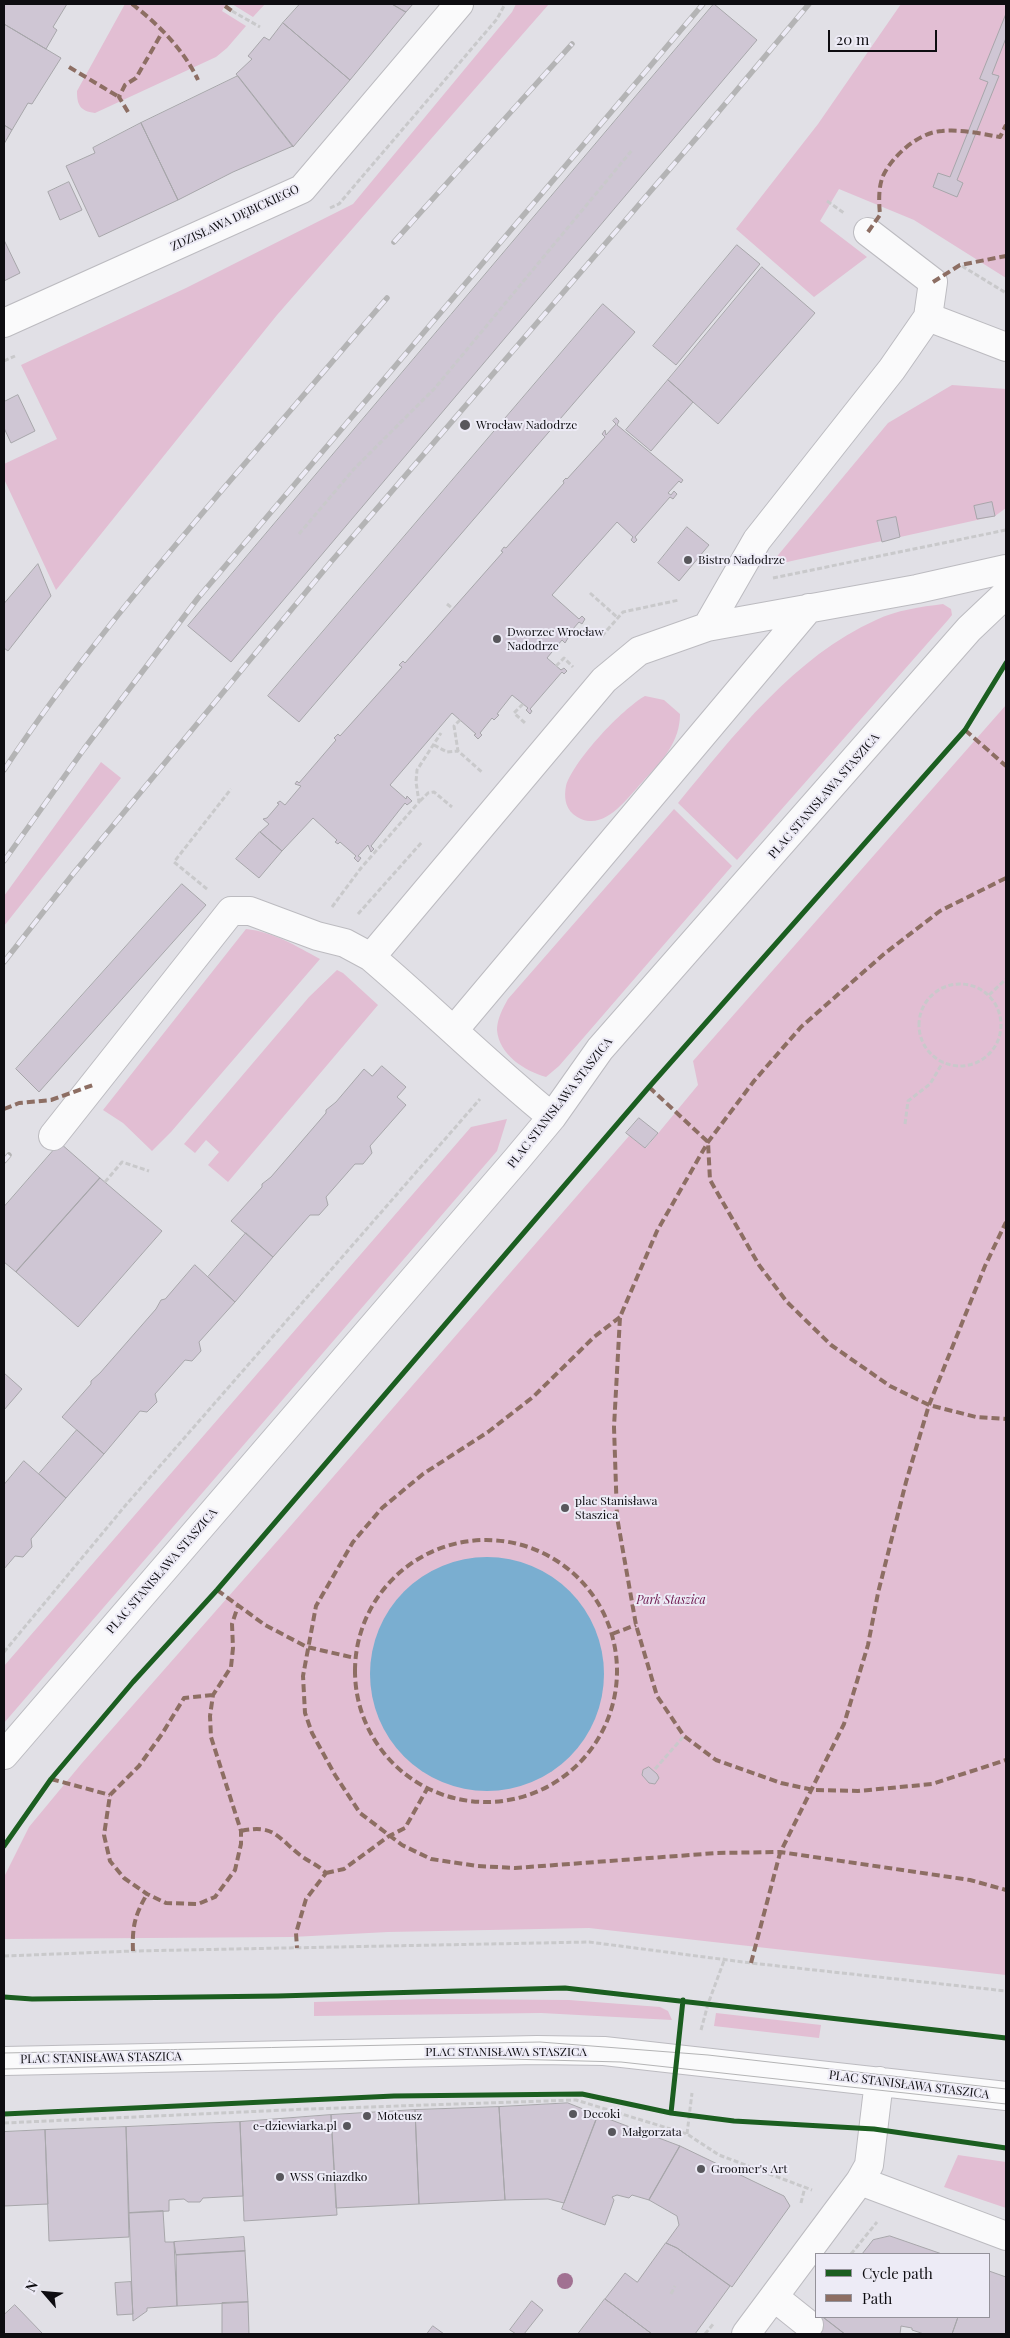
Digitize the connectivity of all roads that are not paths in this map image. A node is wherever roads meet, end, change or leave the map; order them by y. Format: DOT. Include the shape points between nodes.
graph roads {
  1 [pos="458,4"];
  2 [pos="868,232"];
  3 [pos="928,317"];
  4 [pos="4,323"];
  5 [pos="1006,347"];
  6 [pos="1006,569"];
  7 [pos="1006,594"];
  8 [pos="808,608"];
  9 [pos="707,627"];
  10 [pos="371,957"];
  11 [pos="454,1030"];
  12 [pos="552,1117"];
  13 [pos="53,1136"];
  14 [pos="4,1755"];
  15 [pos="4,2061"];
  16 [pos="879,2082"];
  17 [pos="1006,2096"];
  18 [pos="860,2181"];
  19 [pos="1006,2236"];
  20 [pos="774,2298"];
  21 [pos="810,2325"];
  22 [pos="746,2334"];
  1 -- 4 [label="street, ZDZISŁAWA DĘBICKIEGO" via="302,189"];
  2 -- 3 [label="street" via="933,282"];
  3 -- 5 [label="street"];
  3 -- 9 [label="street" via="892,369 757,540"];
  6 -- 8 [label="street"];
  7 -- 12 [label="street, PLAC STANISŁAWA STASZICA" via="963,636 600,1049"];
  8 -- 9 [label="street"];
  8 -- 11 [label="street"];
  9 -- 10 [label="street" via="639,651 604,680"];
  10 -- 11 [label="street"];
  10 -- 13 [label="street" via="345,943 250,911 231,911"];
  11 -- 12 [label="street" via="501,1076"];
  12 -- 14 [label="street, PLAC STANISŁAWA STASZICA"];
  15 -- 16 [label="street, PLAC STANISŁAWA STASZICA" via="594,2051"];
  16 -- 17 [label="street, PLAC STANISŁAWA STASZICA"];
  16 -- 18 [label="street" via="869,2165"];
  18 -- 19 [label="street"];
  18 -- 20 [label="street"];
  20 -- 21 [label="street"];
  20 -- 22 [label="street"];
}
